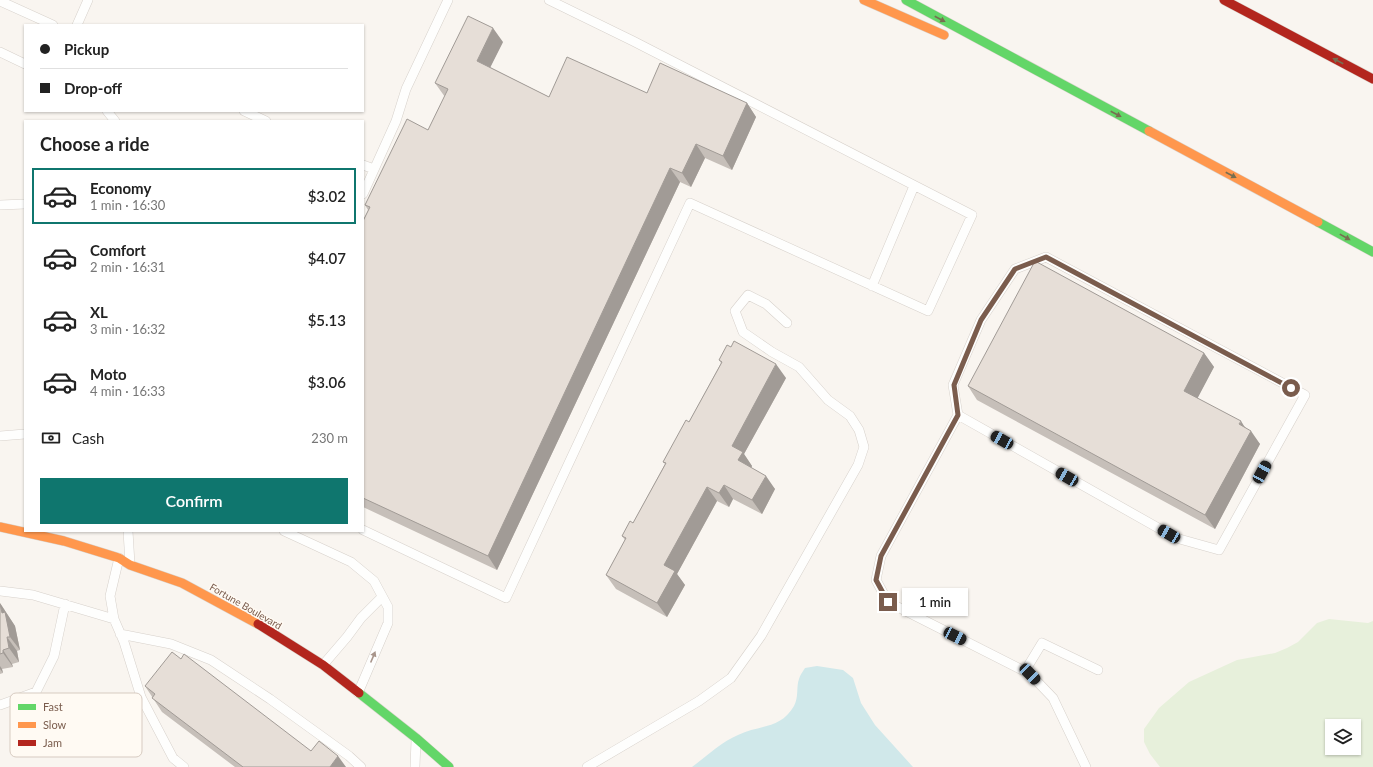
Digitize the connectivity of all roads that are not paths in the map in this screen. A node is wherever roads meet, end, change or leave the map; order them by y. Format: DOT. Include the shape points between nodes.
graph roads {
  1 [pos="88,0"];
  2 [pos="448,0"];
  3 [pos="549,0"];
  4 [pos="864,0"];
  5 [pos="906,0"];
  6 [pos="1224,0"];
  7 [pos="0,1"];
  8 [pos="51,24"];
  9 [pos="77,24"];
  10 [pos="952,39"];
  11 [pos="0,53"];
  12 [pos="988,55"];
  13 [pos="24,64"];
  14 [pos="1373,79"];
  15 [pos="1097,103"];
  16 [pos="108,112"];
  17 [pos="246,112"];
  18 [pos="114,120"];
  19 [pos="264,120"];
  20 [pos="364,164"];
  21 [pos="374,169"];
  22 [pos="914,186"];
  23 [pos="364,192"];
  24 [pos="24,204"];
  25 [pos="0,205"];
  26 [pos="1373,252"];
  27 [pos="872,286"];
  28 [pos="787,322"];
  29 [pos="958,415"];
  30 [pos="24,434"];
  31 [pos="0,436"];
  32 [pos="0,526"];
  33 [pos="364,530"];
  34 [pos="24,532"];
  35 [pos="26,532"];
  36 [pos="128,532"];
  37 [pos="286,532"];
  38 [pos="119,558"];
  39 [pos="130,565"];
  40 [pos="0,591"];
  41 [pos="382,596"];
  42 [pos="65,604"];
  43 [pos="114,619"];
  44 [pos="120,634"];
  45 [pos="322,665"];
  46 [pos="1098,670"];
  47 [pos="1025,672"];
  48 [pos="33,693"];
  49 [pos="140,693"];
  50 [pos="358,693"];
  51 [pos="142,699"];
  52 [pos="10,701"];
  53 [pos="0,705"];
  54 [pos="416,738"];
  55 [pos="184,767"];
  56 [pos="361,767"];
  57 [pos="414,767"];
  58 [pos="449,767"];
  59 [pos="587,767"];
  60 [pos="1086,767"];
  1 -- 9 [label="lane"];
  2 -- 21 [label="lane" via="406,89 396,121"];
  3 -- 22 [label="lane"];
  4 -- 10 [label="main road"];
  5 -- 15 [label="main road, one-way"];
  14 -- 6 [label="main road, one-way"];
  7 -- 8 [label="lane"];
  11 -- 13 [label="lane"];
  12 -- 15 [label="main road"];
  15 -- 26 [label="main road, one-way"];
  16 -- 18 [label="lane"];
  17 -- 19 [label="lane"];
  20 -- 21 [label="lane"];
  21 -- 23 [label="lane"];
  22 -- 27 [label="lane"];
  22 -- 27 [label="lane" via="972,215 928,311"];
  24 -- 25 [label="lane"];
  27 -- 33 [label="lane" via="690,203 506,598"];
  28 -- 59 [label="lane" via="766,304 748,295 735,311 743,332 800,367 828,400 850,416 859,430 864,447 858,465 761,636 731,678 699,701"];
  29 -- 29 [label="lane" via="1176,538 1219,550 1305,395 1046,257 1015,269 981,320 954,385"];
  29 -- 47 [label="lane" via="881,556 876,580 888,602"];
  30 -- 31 [label="lane"];
  32 -- 34 [label="main road, Fortune Boulevard"];
  35 -- 38 [label="main road, Fortune Boulevard"];
  36 -- 39 [label="lane"];
  37 -- 41 [label="lane" via="351,562 374,581"];
  38 -- 39 [label="main road, Fortune Boulevard"];
  38 -- 43 [label="lane" via="110,596"];
  39 -- 45 [label="main road, Fortune Boulevard" via="182,583 253,621"];
  40 -- 42 [label="lane" via="33,595"];
  41 -- 45 [label="lane"];
  50 -- 41 [label="lane, one-way" via="388,622 388,607"];
  42 -- 43 [label="lane"];
  42 -- 48 [label="lane" via="54,656"];
  43 -- 44 [label="lane"];
  44 -- 49 [label="lane"];
  44 -- 56 [label="lane" via="171,644 211,660 276,703"];
  45 -- 50 [label="main road, Fortune Boulevard"];
  46 -- 47 [label="lane" via="1042,643"];
  47 -- 60 [label="lane" via="1053,698"];
  50 -- 54 [label="main road, Fortune Boulevard"];
  51 -- 55 [label="lane" via="173,758"];
  52 -- 53 [label="lane"];
  54 -- 57 [label="lane"];
  54 -- 58 [label="main road, Fortune Boulevard"];
}
